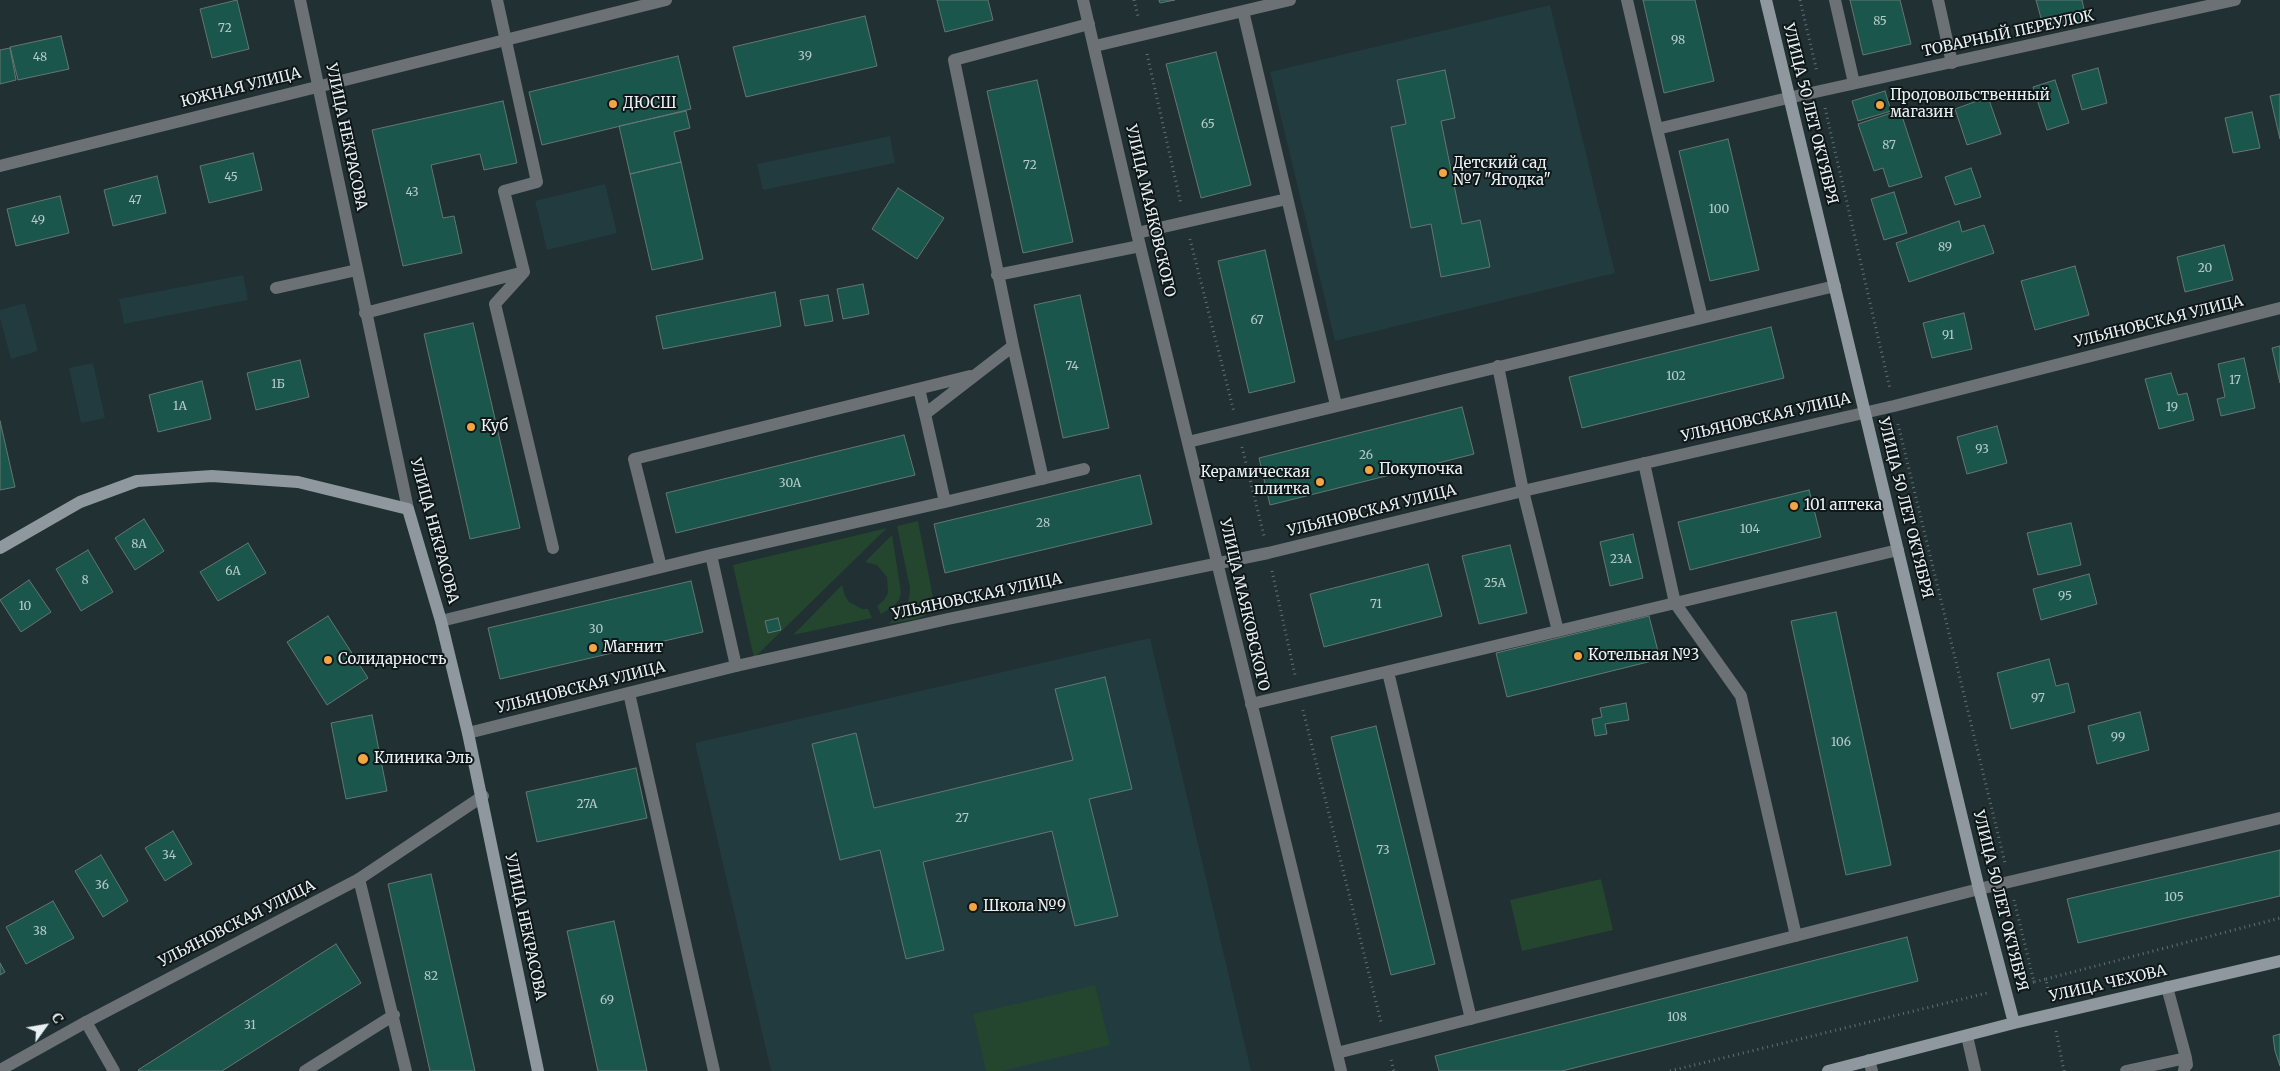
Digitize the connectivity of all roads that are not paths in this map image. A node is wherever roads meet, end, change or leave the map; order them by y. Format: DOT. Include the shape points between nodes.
graph roads {
  1 [pos="300,0"];
  2 [pos="497,0"];
  3 [pos="666,0"];
  4 [pos="1083,0"];
  5 [pos="1290,0"];
  6 [pos="1627,0"];
  7 [pos="1766,0"];
  8 [pos="1836,0"];
  9 [pos="1938,0"];
  10 [pos="2236,0"];
  11 [pos="621,5"];
  12 [pos="1243,11"];
  13 [pos="1089,24"];
  14 [pos="505,39"];
  15 [pos="1095,46"];
  16 [pos="1952,63"];
  17 [pos="1854,83"];
  18 [pos="319,86"];
  19 [pos="1788,98"];
  20 [pos="1657,129"];
  21 [pos="0,166"];
  22 [pos="1287,199"];
  23 [pos="1138,233"];
  24 [pos="1140,246"];
  25 [pos="357,270"];
  26 [pos="524,272"];
  27 [pos="997,275"];
  28 [pos="1835,286"];
  29 [pos="276,288"];
  30 [pos="2280,308"];
  31 [pos="365,313"];
  32 [pos="1702,318"];
  33 [pos="1013,346"];
  34 [pos="1498,366"];
  35 [pos="975,374"];
  36 [pos="919,389"];
  37 [pos="1336,405"];
  38 [pos="1865,412"];
  39 [pos="925,414"];
  40 [pos="1188,442"];
  41 [pos="1644,463"];
  42 [pos="1084,469"];
  43 [pos="1043,479"];
  44 [pos="1523,491"];
  45 [pos="945,502"];
  46 [pos="408,509"];
  47 [pos="0,548"];
  48 [pos="554,548"];
  49 [pos="1898,550"];
  50 [pos="711,555"];
  51 [pos="1216,563"];
  52 [pos="661,568"];
  53 [pos="1675,604"];
  54 [pos="441,621"];
  55 [pos="1558,631"];
  56 [pos="736,666"];
  57 [pos="1388,672"];
  58 [pos="629,693"];
  59 [pos="1251,704"];
  60 [pos="468,734"];
  61 [pos="483,796"];
  62 [pos="2280,818"];
  63 [pos="359,879"];
  64 [pos="1979,889"];
  65 [pos="1796,936"];
  66 [pos="2280,961"];
  67 [pos="2167,987"];
  68 [pos="394,1015"];
  69 [pos="1471,1020"];
  70 [pos="86,1022"];
  71 [pos="2014,1023"];
  72 [pos="1967,1036"];
  73 [pos="1337,1053"];
  74 [pos="1871,1066"];
  75 [pos="2186,1067"];
  76 [pos="0,1070"];
  77 [pos="114,1071"];
  78 [pos="305,1071"];
  79 [pos="406,1071"];
  80 [pos="538,1071"];
  81 [pos="714,1071"];
  82 [pos="1341,1071"];
  83 [pos="1828,1071"];
  84 [pos="1975,1071"];
  85 [pos="2126,1071"];
  1 -- 18 [label="street, УЛИЦА НЕКРАСОВА"];
  2 -- 14 [label="street"];
  3 -- 11 [label="street, ЮЖНАЯ УЛИЦА"];
  4 -- 13 [label="street, УЛИЦА МАЯКОВСКОГО"];
  5 -- 12 [label="street"];
  6 -- 20 [label="street"];
  7 -- 19 [label="main road, УЛИЦА 50 ЛЕТ ОКТЯБРЯ"];
  8 -- 17 [label="street"];
  9 -- 16 [label="street"];
  10 -- 16 [label="street, ТОВАРНЫЙ ПЕРЕУЛОК"];
  11 -- 14 [label="street, ЮЖНАЯ УЛИЦА"];
  12 -- 15 [label="street"];
  12 -- 22 [label="street"];
  13 -- 15 [label="street, УЛИЦА МАЯКОВСКОГО"];
  13 -- 27 [label="street" via="954,60"];
  14 -- 18 [label="street, ЮЖНАЯ УЛИЦА"];
  14 -- 26 [label="street" via="537,182 504,191"];
  15 -- 23 [label="street, УЛИЦА МАЯКОВСКОГО"];
  16 -- 17 [label="street, ТОВАРНЫЙ ПЕРЕУЛОК"];
  17 -- 19 [label="street, ТОВАРНЫЙ ПЕРЕУЛОК"];
  18 -- 21 [label="street, ЮЖНАЯ УЛИЦА"];
  18 -- 25 [label="street, УЛИЦА НЕКРАСОВА"];
  19 -- 20 [label="street, ТОВАРНЫЙ ПЕРЕУЛОК"];
  19 -- 28 [label="main road, УЛИЦА 50 ЛЕТ ОКТЯБРЯ"];
  20 -- 32 [label="street"];
  22 -- 23 [label="street"];
  22 -- 37 [label="street"];
  23 -- 24 [label="street, УЛИЦА МАЯКОВСКОГО"];
  24 -- 27 [label="street"];
  24 -- 40 [label="street, УЛИЦА МАЯКОВСКОГО"];
  25 -- 29 [label="street"];
  25 -- 31 [label="street, УЛИЦА НЕКРАСОВА"];
  26 -- 31 [label="street"];
  26 -- 48 [label="street" via="495,304"];
  27 -- 33 [label="street"];
  28 -- 32 [label="street"];
  28 -- 38 [label="main road, УЛИЦА 50 ЛЕТ ОКТЯБРЯ"];
  30 -- 38 [label="street, УЛЬЯНОВСКАЯ УЛИЦА"];
  31 -- 46 [label="street, УЛИЦА НЕКРАСОВА"];
  32 -- 34 [label="street"];
  33 -- 35 [label="street"];
  33 -- 43 [label="street"];
  34 -- 37 [label="street"];
  34 -- 44 [label="street"];
  35 -- 36 [label="street"];
  35 -- 39 [label="street"];
  36 -- 39 [label="street"];
  36 -- 52 [label="street" via="634,459"];
  37 -- 40 [label="street"];
  38 -- 41 [label="street, УЛЬЯНОВСКАЯ УЛИЦА"];
  38 -- 49 [label="main road, УЛИЦА 50 ЛЕТ ОКТЯБРЯ"];
  39 -- 45 [label="street"];
  40 -- 51 [label="street, УЛИЦА МАЯКОВСКОГО"];
  41 -- 44 [label="street, УЛЬЯНОВСКАЯ УЛИЦА"];
  41 -- 53 [label="street"];
  42 -- 43 [label="street"];
  43 -- 45 [label="street"];
  44 -- 51 [label="street, УЛЬЯНОВСКАЯ УЛИЦА"];
  44 -- 55 [label="street"];
  45 -- 50 [label="street"];
  46 -- 47 [label="main road" via="298,482 212,476 137,481 80,502"];
  46 -- 54 [label="main road, УЛИЦА НЕКРАСОВА"];
  49 -- 53 [label="street"];
  49 -- 64 [label="main road, УЛИЦА 50 ЛЕТ ОКТЯБРЯ"];
  50 -- 52 [label="street"];
  50 -- 56 [label="street"];
  51 -- 56 [label="street, УЛЬЯНОВСКАЯ УЛИЦА"];
  51 -- 59 [label="street, УЛИЦА МАЯКОВСКОГО"];
  52 -- 54 [label="street"];
  53 -- 55 [label="street"];
  53 -- 65 [label="street" via="1741,696"];
  54 -- 60 [label="main road, УЛИЦА НЕКРАСОВА"];
  55 -- 57 [label="street"];
  56 -- 58 [label="street, УЛЬЯНОВСКАЯ УЛИЦА"];
  57 -- 59 [label="street"];
  57 -- 69 [label="street"];
  58 -- 60 [label="street, УЛЬЯНОВСКАЯ УЛИЦА"];
  58 -- 81 [label="street"];
  59 -- 73 [label="street, УЛИЦА МАЯКОВСКОГО"];
  60 -- 61 [label="main road, УЛИЦА НЕКРАСОВА"];
  61 -- 63 [label="street, УЛЬЯНОВСКАЯ УЛИЦА"];
  61 -- 80 [label="main road, УЛИЦА НЕКРАСОВА"];
  62 -- 64 [label="street"];
  63 -- 68 [label="street"];
  63 -- 70 [label="street, УЛЬЯНОВСКАЯ УЛИЦА"];
  64 -- 65 [label="street"];
  64 -- 71 [label="main road, УЛИЦА 50 ЛЕТ ОКТЯБРЯ"];
  65 -- 69 [label="street"];
  66 -- 67 [label="main road, УЛИЦА ЧЕХОВА"];
  67 -- 71 [label="main road, УЛИЦА ЧЕХОВА"];
  67 -- 75 [label="street"];
  68 -- 78 [label="street"];
  68 -- 79 [label="street"];
  69 -- 73 [label="street"];
  70 -- 76 [label="street, УЛЬЯНОВСКАЯ УЛИЦА"];
  70 -- 77 [label="street"];
  71 -- 72 [label="main road, УЛИЦА ЧЕХОВА"];
  72 -- 74 [label="main road, УЛИЦА ЧЕХОВА"];
  72 -- 84 [label="street"];
  73 -- 82 [label="street, УЛИЦА МАЯКОВСКОГО"];
  74 -- 83 [label="main road, УЛИЦА ЧЕХОВА"];
  75 -- 85 [label="street"];
}
